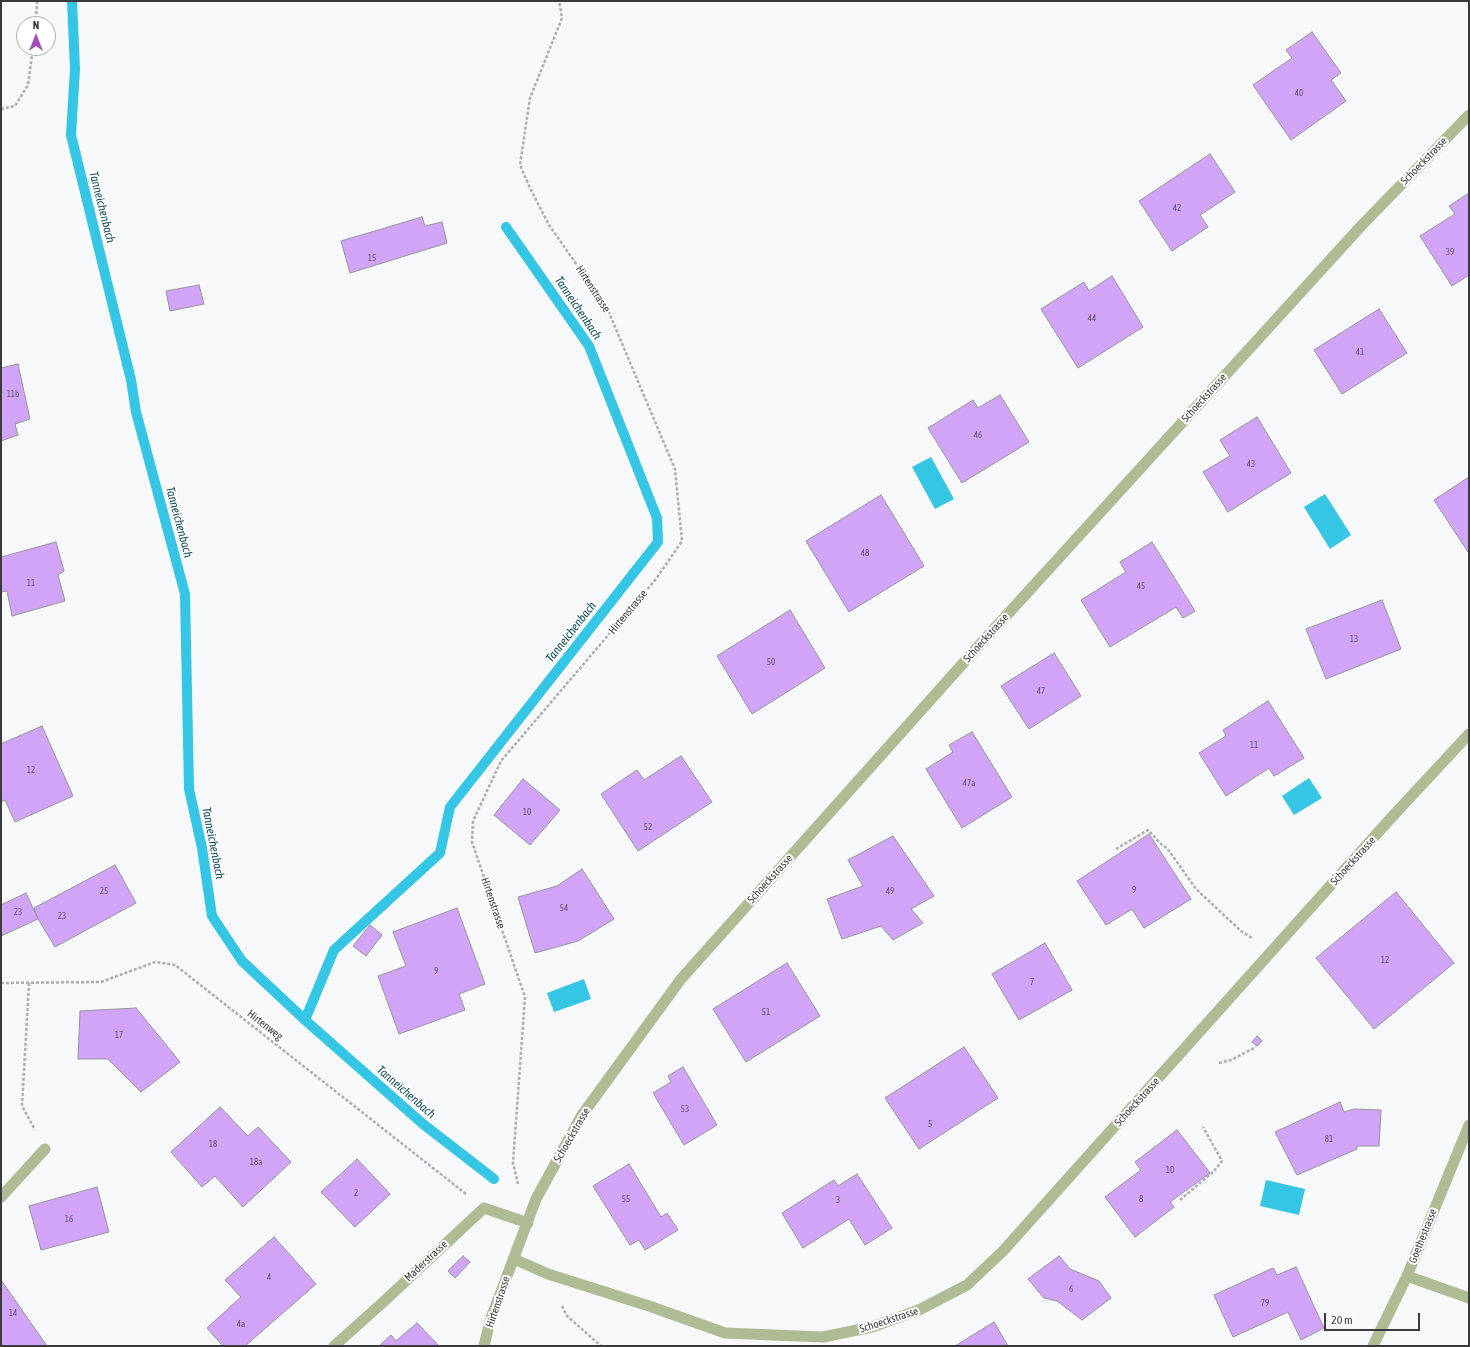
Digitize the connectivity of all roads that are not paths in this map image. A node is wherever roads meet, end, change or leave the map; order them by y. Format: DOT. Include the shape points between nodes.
graph roads {
  1 [pos="1469,115"];
  2 [pos="1469,734"];
  3 [pos="1469,1124"];
  4 [pos="45,1149"];
  5 [pos="1,1196"];
  6 [pos="528,1223"];
  7 [pos="514,1259"];
  8 [pos="1407,1276"];
  9 [pos="1469,1298"];
  10 [pos="334,1346"];
  11 [pos="484,1346"];
  12 [pos="1373,1346"];
  1 -- 6 [label="street, Schoeckstrasse" via="1362,225 980,644 681,980 582,1115 536,1199"];
  2 -- 7 [label="street, Schoeckstrasse" via="1003,1251 967,1285 919,1310 872,1327 823,1337 725,1333 548,1274"];
  3 -- 8 [label="street, Goethestrasse"];
  4 -- 5 [label="street"];
  6 -- 7 [label="street, Schoeckstrasse"];
  6 -- 10 [label="street, Maderstrasse" via="484,1208"];
  7 -- 11 [label="street, Hirtenstrasse" via="490,1322"];
  8 -- 9 [label="street"];
  8 -- 12 [label="street, Goethestrasse"];
}
